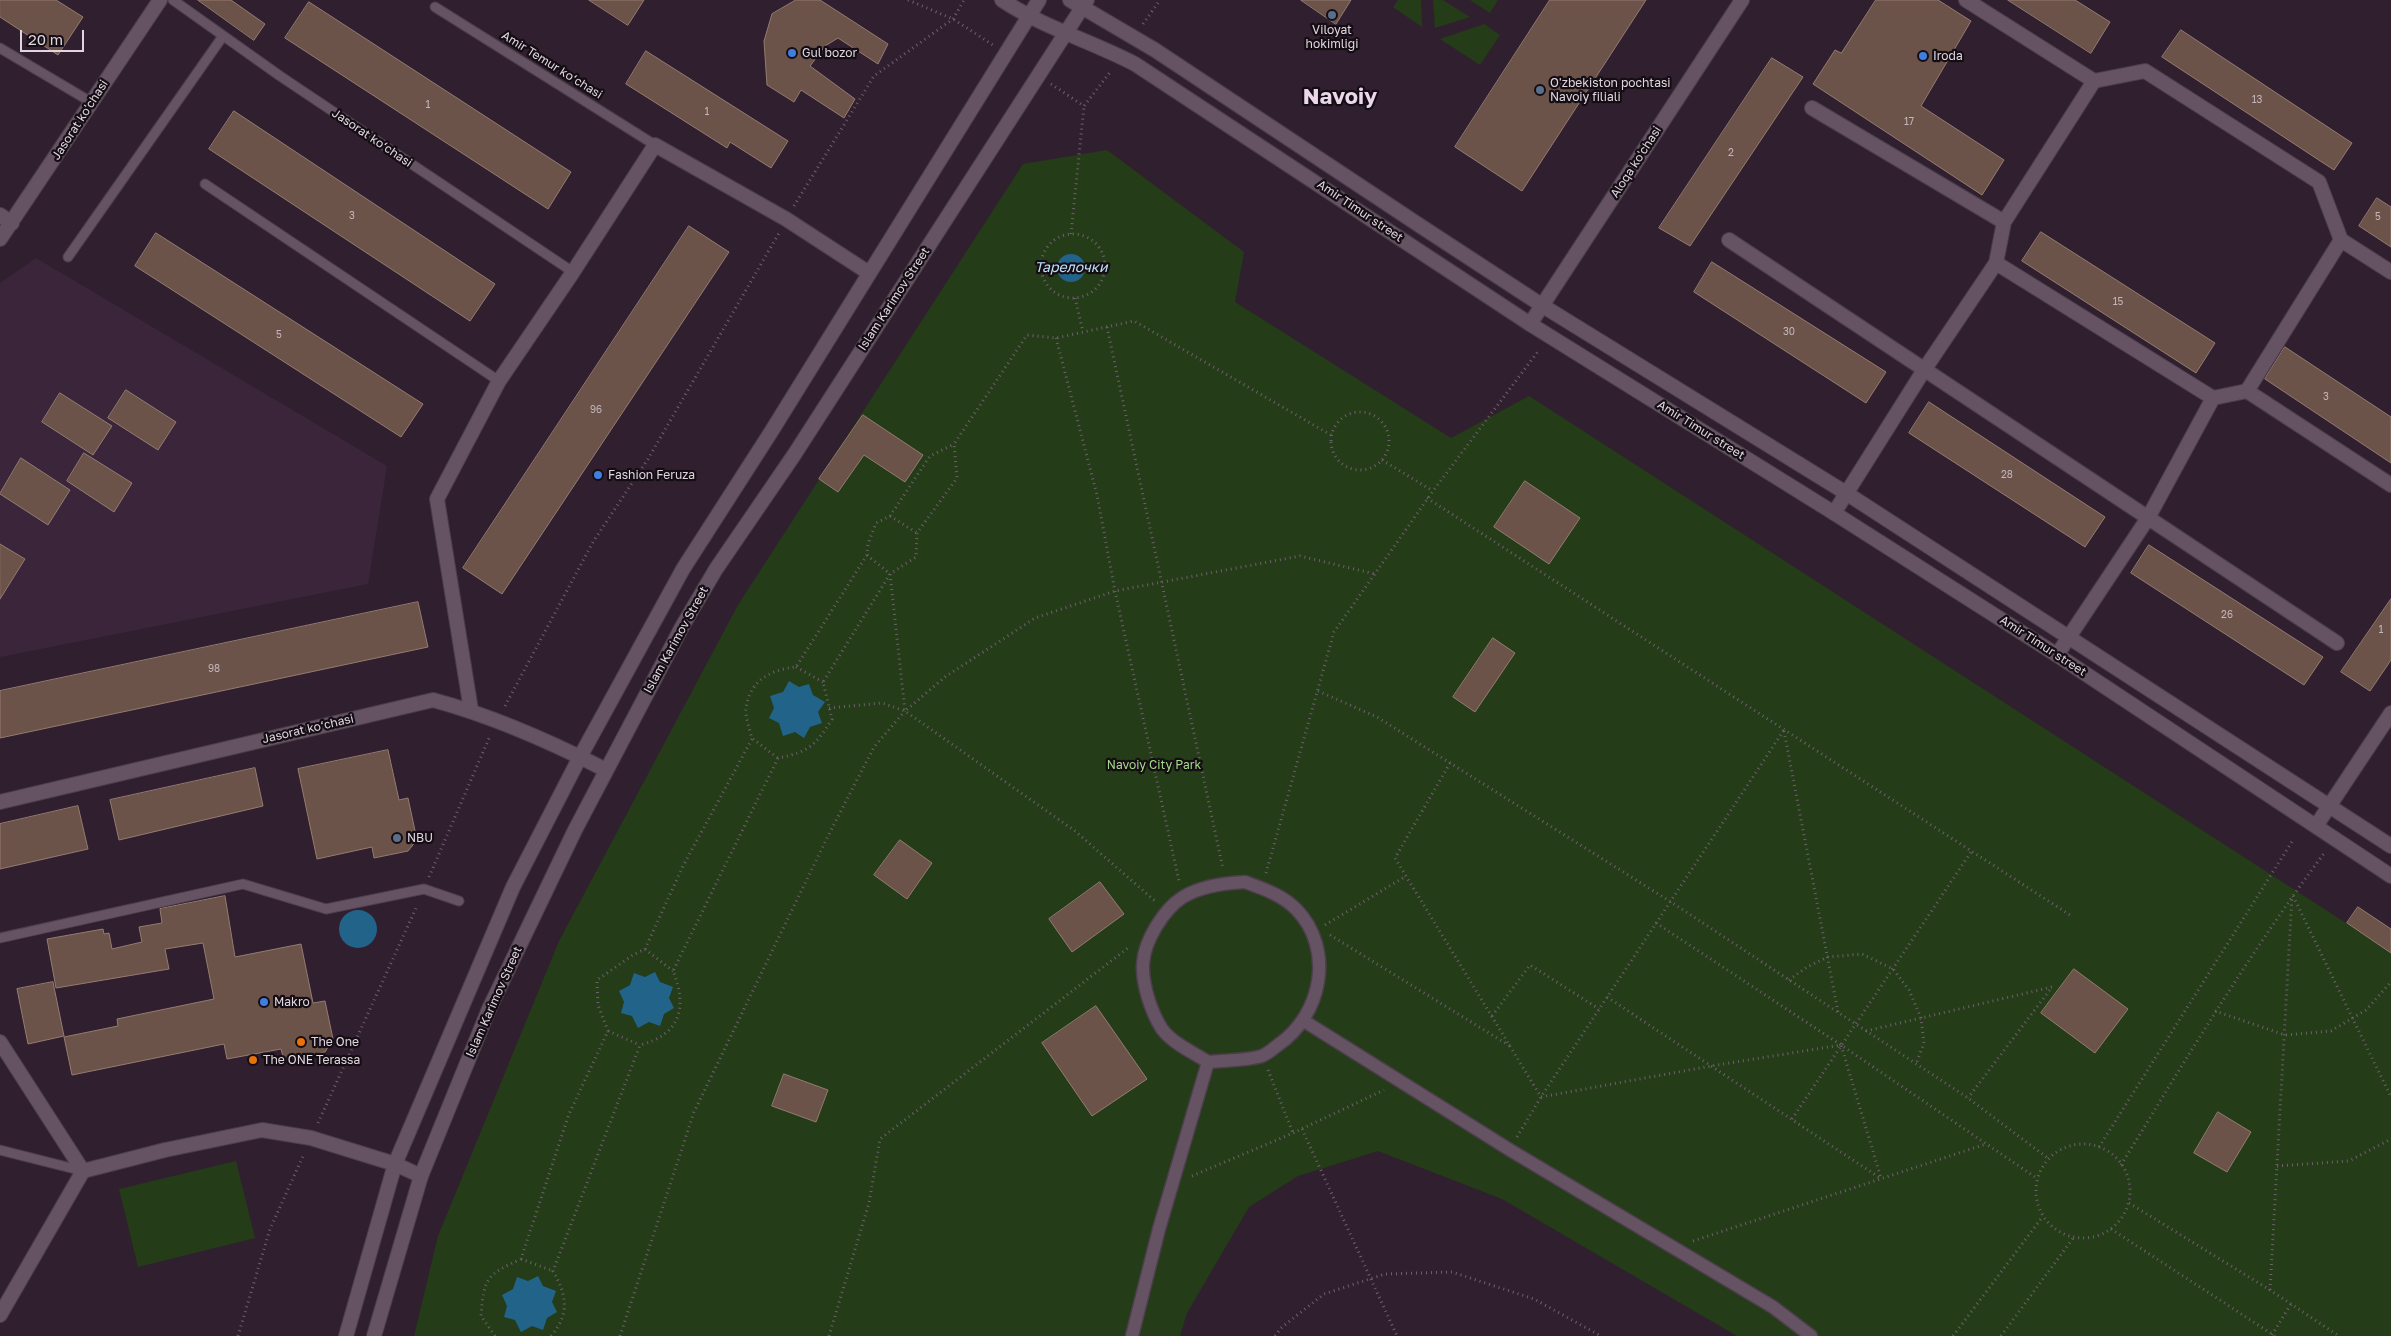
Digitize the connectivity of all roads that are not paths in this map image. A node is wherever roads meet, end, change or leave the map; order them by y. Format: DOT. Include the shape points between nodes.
graph roads {
  1 [pos="160,0"];
  2 [pos="173,0"];
  3 [pos="1002,0"];
  4 [pos="1039,0"];
  5 [pos="1742,0"];
  6 [pos="1966,0"];
  7 [pos="1080,2"];
  8 [pos="435,7"];
  9 [pos="1028,17"];
  10 [pos="1065,34"];
  11 [pos="223,36"];
  12 [pos="0,48"];
  13 [pos="2094,81"];
  14 [pos="91,102"];
  15 [pos="1812,108"];
  16 [pos="655,145"];
  17 [pos="204,184"];
  18 [pos="0,215"];
  19 [pos="2004,222"];
  20 [pos="12,223"];
  21 [pos="0,239"];
  22 [pos="1729,240"];
  23 [pos="2341,240"];
  24 [pos="68,257"];
  25 [pos="1996,264"];
  26 [pos="573,272"];
  27 [pos="2391,272"];
  28 [pos="869,273"];
  29 [pos="1543,306"];
  30 [pos="1530,324"];
  31 [pos="1924,370"];
  32 [pos="500,381"];
  33 [pos="2247,392"];
  34 [pos="2213,398"];
  35 [pos="2391,485"];
  36 [pos="1846,493"];
  37 [pos="1834,512"];
  38 [pos="2148,518"];
  39 [pos="2069,636"];
  40 [pos="2337,643"];
  41 [pos="2057,655"];
  42 [pos="472,710"];
  43 [pos="2391,713"];
  44 [pos="580,757"];
  45 [pos="606,770"];
  46 [pos="0,802"];
  47 [pos="2329,806"];
  48 [pos="2316,826"];
  49 [pos="2391,846"];
  50 [pos="2391,876"];
  51 [pos="459,901"];
  52 [pos="0,938"];
  53 [pos="1304,1022"];
  54 [pos="0,1042"];
  55 [pos="1208,1062"];
  56 [pos="0,1150"];
  57 [pos="395,1164"];
  58 [pos="83,1171"];
  59 [pos="421,1176"];
  60 [pos="0,1316"];
  61 [pos="346,1336"];
  62 [pos="374,1336"];
  63 [pos="1132,1336"];
  64 [pos="1811,1336"];
  1 -- 14 [label="main road, Jasorat ko'chasi"];
  2 -- 11 [label="lane, Jasorat ko‘chasi"];
  3 -- 9 [label="main road, Amir Timur street"];
  4 -- 9 [label="main road"];
  5 -- 29 [label="main road, Aloqa ko'chasi"];
  6 -- 13 [label="main road"];
  7 -- 10 [label="main road, Islam Karimov Street"];
  7 -- 29 [label="main road, Amir Timur street"];
  8 -- 16 [label="lane, Amir Temur ko‘chasi"];
  9 -- 10 [label="main road, Amir Timur street"];
  9 -- 28 [label="main road"];
  10 -- 30 [label="main road, Amir Timur street" via="1098,45 1135,64"];
  10 -- 45 [label="main road, Islam Karimov Street" via="794,455 716,569 683,624"];
  11 -- 24 [label="lane"];
  11 -- 26 [label="lane, Jasorat ko‘chasi"];
  12 -- 14 [label="lane"];
  13 -- 19 [label="main road"];
  13 -- 23 [label="main road" via="2145,71 2319,182"];
  14 -- 20 [label="main road, Jasorat ko'chasi"];
  15 -- 19 [label="main road"];
  16 -- 26 [label="main road"];
  16 -- 28 [label="main road" via="786,219"];
  17 -- 32 [label="lane"];
  18 -- 20 [label="main road"];
  19 -- 25 [label="main road"];
  20 -- 21 [label="main road, Jasorat ko'chasi"];
  22 -- 31 [label="main road"];
  23 -- 27 [label="main road"];
  23 -- 33 [label="main road"];
  25 -- 31 [label="main road"];
  25 -- 34 [label="main road"];
  26 -- 32 [label="main road"];
  28 -- 44 [label="main road" via="683,569"];
  29 -- 30 [label="main road, Aloqa ko'chasi"];
  29 -- 36 [label="main road, Amir Timur street"];
  30 -- 37 [label="main road, Amir Timur street"];
  31 -- 36 [label="main road"];
  31 -- 38 [label="main road"];
  32 -- 42 [label="main road" via="437,499"];
  33 -- 34 [label="main road"];
  33 -- 35 [label="main road"];
  34 -- 38 [label="main road"];
  36 -- 37 [label="main road"];
  36 -- 39 [label="main road, Amir Timur street"];
  37 -- 41 [label="main road, Amir Timur street"];
  38 -- 39 [label="main road"];
  38 -- 40 [label="main road"];
  39 -- 41 [label="main road"];
  39 -- 47 [label="main road, Amir Timur street"];
  41 -- 48 [label="main road, Amir Timur street"];
  42 -- 44 [label="main road, Jasorat ko‘chasi"];
  42 -- 46 [label="main road, Jasorat ko‘chasi" via="433,700"];
  43 -- 47 [label="main road"];
  44 -- 45 [label="main road, Jasorat ko‘chasi"];
  44 -- 57 [label="main road" via="513,887"];
  45 -- 59 [label="main road, Islam Karimov Street" via="489,1009"];
  47 -- 48 [label="main road"];
  47 -- 49 [label="main road, Amir Timur street"];
  48 -- 50 [label="main road, Amir Timur street"];
  51 -- 52 [label="lane" via="424,889 326,909 244,884"];
  53 -- 55 [label="street" via="1289,1038 1263,1055"];
  53 -- 55 [label="street" via="1316,994 1320,964 1316,930 1296,909 1272,892 1246,882 1226,883 1183,897 1154,928 1143,963 1148,999 1163,1030"];
  53 -- 64 [label="street" via="1510,1150 1774,1307"];
  54 -- 58 [label="main road"];
  55 -- 63 [label="street"];
  56 -- 58 [label="lane"];
  57 -- 58 [label="main road" via="311,1138 262,1130"];
  57 -- 59 [label="main road"];
  57 -- 61 [label="main road"];
  58 -- 60 [label="main road"];
  59 -- 62 [label="main road, Islam Karimov Street"];
}
